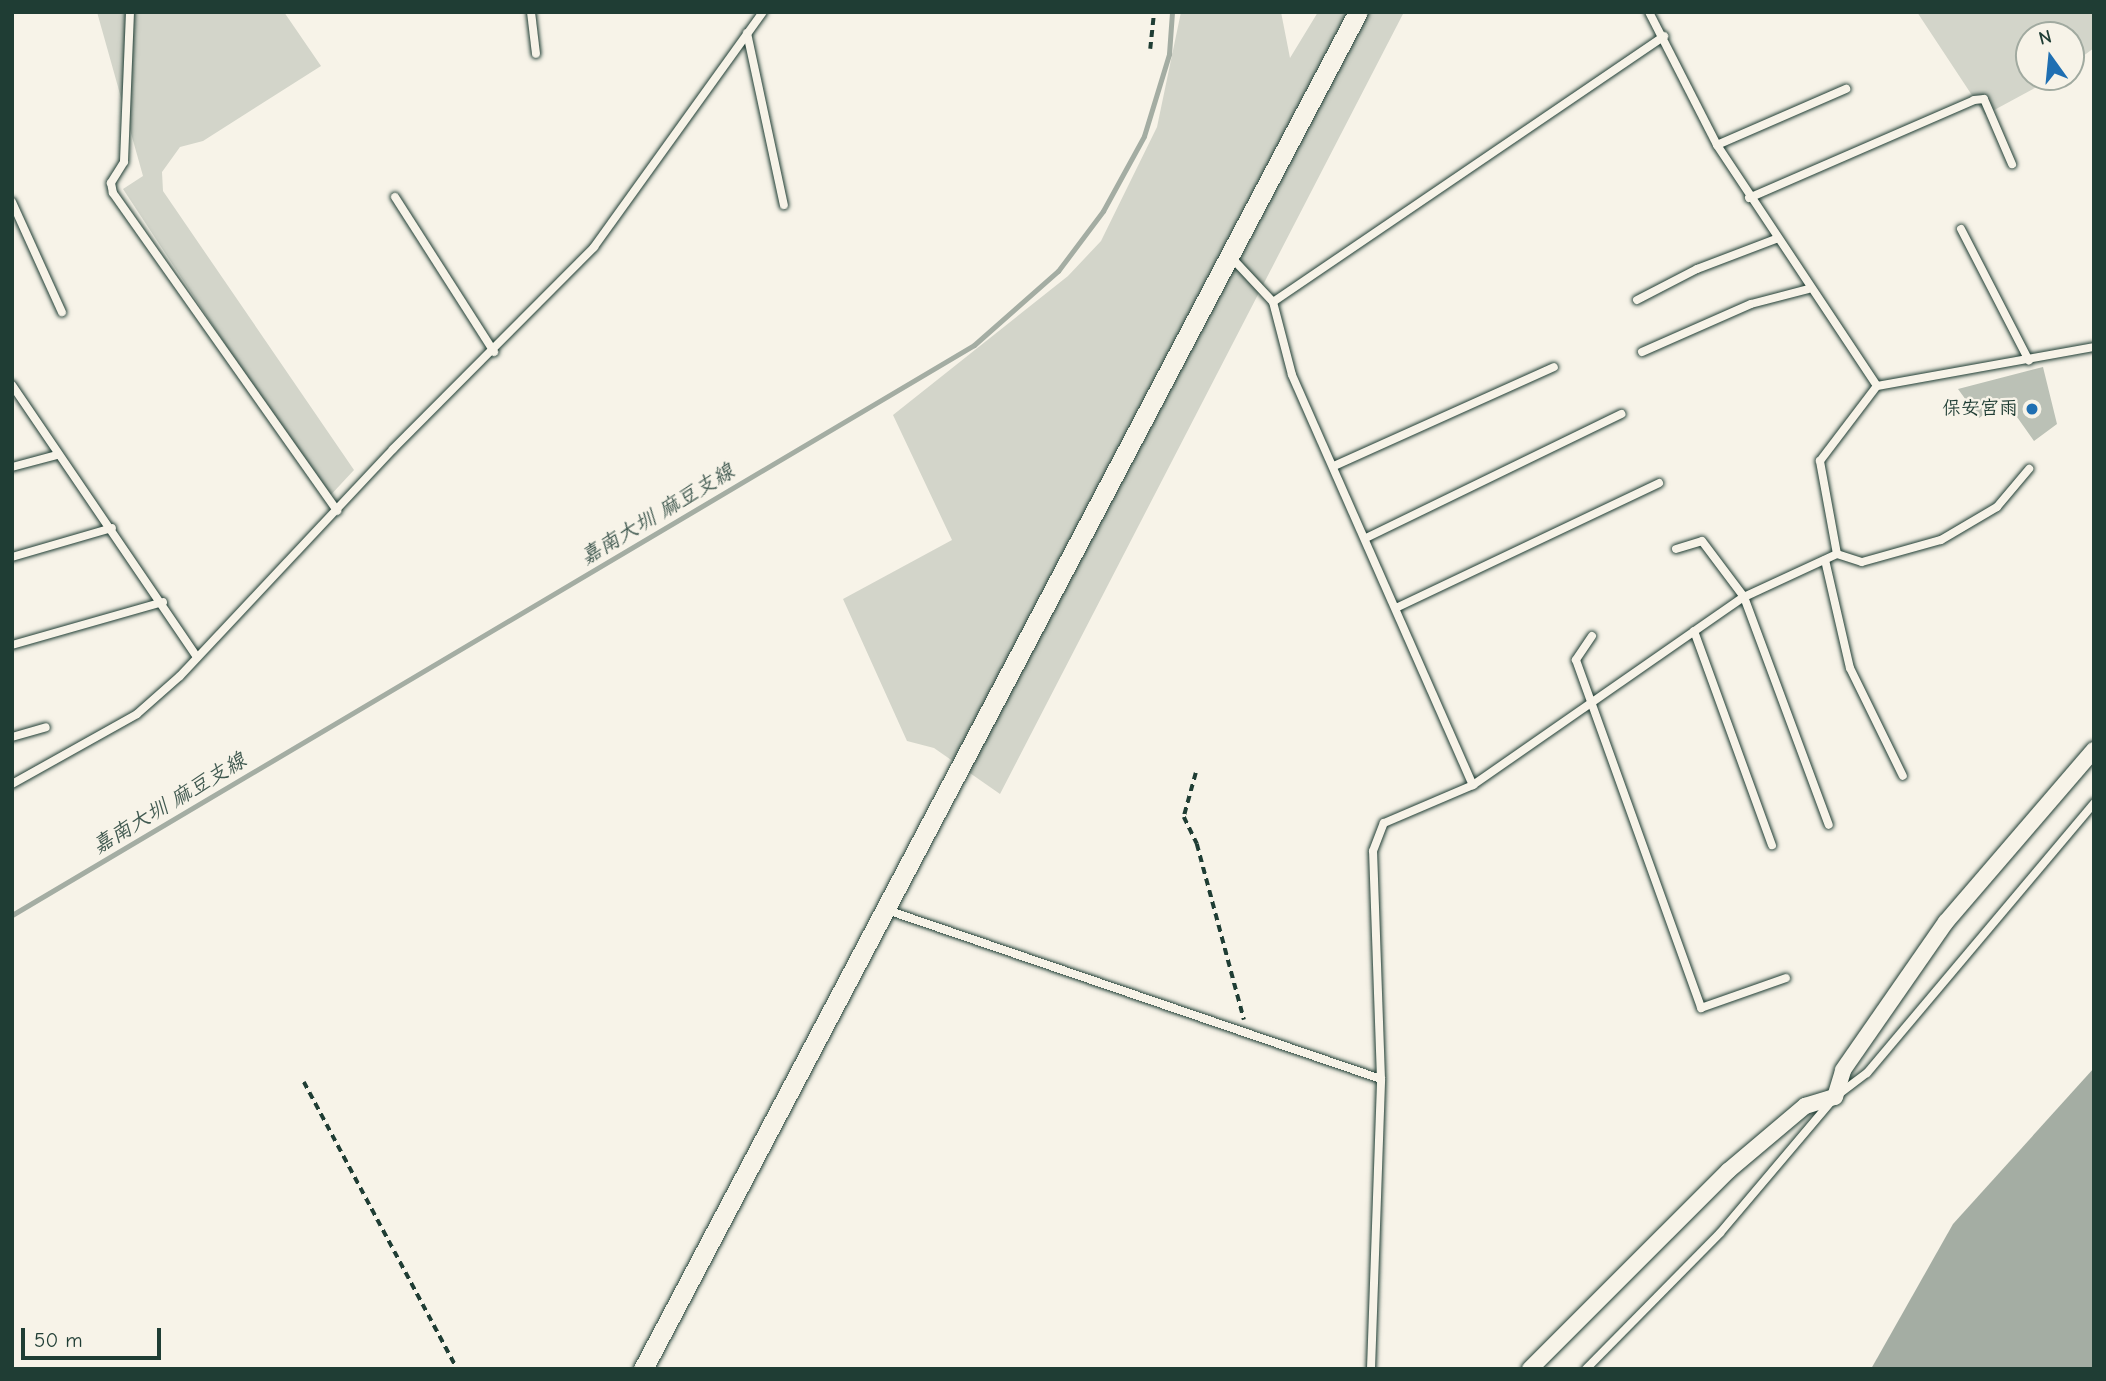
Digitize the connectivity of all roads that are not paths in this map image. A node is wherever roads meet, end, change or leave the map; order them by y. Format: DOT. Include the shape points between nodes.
graph roads {
  1 [pos="130,12"];
  2 [pos="531,12"];
  3 [pos="763,12"];
  4 [pos="1358,12"];
  5 [pos="1649,12"];
  6 [pos="747,33"];
  7 [pos="1664,36"];
  8 [pos="536,54"];
  9 [pos="1846,89"];
  10 [pos="1717,145"];
  11 [pos="2012,164"];
  12 [pos="395,197"];
  13 [pos="1749,198"];
  14 [pos="12,202"];
  15 [pos="784,205"];
  16 [pos="1961,229"];
  17 [pos="1776,239"];
  18 [pos="1231,257"];
  19 [pos="1808,289"];
  20 [pos="1637,300"];
  21 [pos="1273,302"];
  22 [pos="62,312"];
  23 [pos="2094,347"];
  24 [pos="494,352"];
  25 [pos="1642,352"];
  26 [pos="2029,361"];
  27 [pos="1554,368"];
  28 [pos="12,385"];
  29 [pos="1877,386"];
  30 [pos="1621,414"];
  31 [pos="57,455"];
  32 [pos="1334,466"];
  33 [pos="12,467"];
  34 [pos="2029,469"];
  35 [pos="1659,483"];
  36 [pos="337,511"];
  37 [pos="112,528"];
  38 [pos="1366,538"];
  39 [pos="1676,549"];
  40 [pos="1837,554"];
  41 [pos="12,557"];
  42 [pos="1825,560"];
  43 [pos="1744,597"];
  44 [pos="163,602"];
  45 [pos="1398,607"];
  46 [pos="1694,631"];
  47 [pos="1592,636"];
  48 [pos="12,645"];
  49 [pos="197,657"];
  50 [pos="1594,705"];
  51 [pos="46,727"];
  52 [pos="12,737"];
  53 [pos="2094,750"];
  54 [pos="1903,776"];
  55 [pos="12,784"];
  56 [pos="1473,785"];
  57 [pos="2094,803"];
  58 [pos="1829,825"];
  59 [pos="1772,845"];
  60 [pos="887,910"];
  61 [pos="1786,978"];
  62 [pos="1381,1079"];
  63 [pos="1835,1097"];
  64 [pos="643,1369"];
  65 [pos="1371,1369"];
  66 [pos="1530,1369"];
  67 [pos="1586,1369"];
  1 -- 36 [label="lane" via="124,162 113,177 113,193"];
  2 -- 8 [label="lane"];
  3 -- 6 [label="lane"];
  4 -- 18 [label="street"];
  5 -- 7 [label="lane"];
  6 -- 15 [label="lane"];
  6 -- 24 [label="lane" via="594,247"];
  7 -- 10 [label="lane"];
  7 -- 21 [label="lane"];
  9 -- 10 [label="lane"];
  10 -- 13 [label="lane"];
  11 -- 13 [label="lane" via="1984,99 1974,100"];
  12 -- 24 [label="lane"];
  13 -- 17 [label="lane"];
  14 -- 22 [label="lane"];
  16 -- 26 [label="lane"];
  17 -- 19 [label="lane"];
  17 -- 20 [label="lane" via="1697,269"];
  18 -- 21 [label="lane"];
  18 -- 60 [label="street"];
  19 -- 25 [label="lane" via="1751,304"];
  19 -- 29 [label="lane"];
  21 -- 32 [label="lane" via="1292,375"];
  23 -- 26 [label="lane"];
  24 -- 36 [label="lane"];
  26 -- 29 [label="lane"];
  27 -- 32 [label="lane"];
  28 -- 31 [label="lane"];
  29 -- 40 [label="lane" via="1829,441 1820,461"];
  30 -- 38 [label="lane"];
  31 -- 33 [label="lane"];
  31 -- 37 [label="lane"];
  32 -- 38 [label="lane"];
  34 -- 40 [label="lane" via="1997,507 1941,540 1862,562"];
  35 -- 45 [label="lane"];
  36 -- 49 [label="lane"];
  37 -- 41 [label="lane"];
  37 -- 44 [label="lane"];
  38 -- 45 [label="lane"];
  39 -- 43 [label="lane" via="1702,541"];
  40 -- 42 [label="lane"];
  42 -- 43 [label="lane"];
  42 -- 54 [label="lane" via="1850,668"];
  43 -- 46 [label="lane"];
  43 -- 58 [label="lane"];
  44 -- 48 [label="lane"];
  44 -- 49 [label="lane"];
  45 -- 56 [label="lane"];
  46 -- 50 [label="lane"];
  46 -- 59 [label="lane"];
  47 -- 50 [label="lane" via="1576,660"];
  49 -- 55 [label="lane" via="137,714"];
  50 -- 56 [label="lane"];
  50 -- 61 [label="lane" via="1701,1008"];
  51 -- 52 [label="lane"];
  53 -- 63 [label="street" via="1946,922 1843,1070"];
  56 -- 62 [label="lane" via="1384,823 1373,851"];
  57 -- 63 [label="lane" via="1867,1073"];
  60 -- 62 [label="lane"];
  60 -- 64 [label="street"];
  62 -- 65 [label="lane"];
  63 -- 66 [label="street" via="1805,1106 1728,1171"];
  63 -- 67 [label="lane" via="1720,1233"];
}
